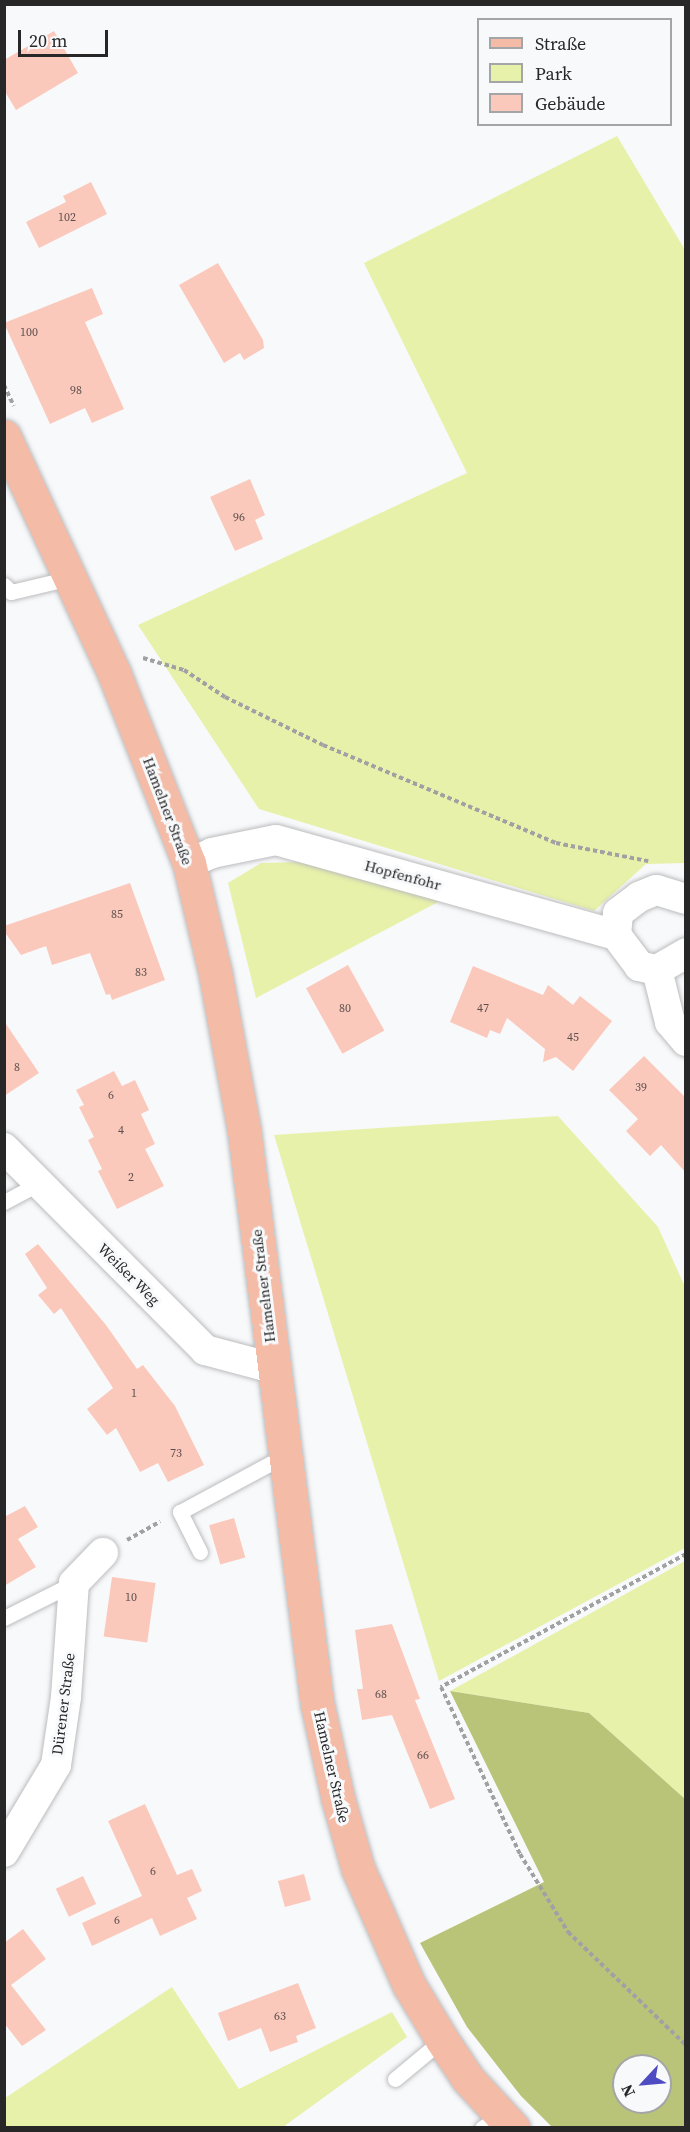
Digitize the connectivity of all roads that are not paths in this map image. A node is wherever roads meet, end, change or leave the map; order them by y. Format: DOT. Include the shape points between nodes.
graph roads {
  1 [pos="4,436"];
  2 [pos="70,578"];
  3 [pos="4,585"];
  4 [pos="189,862"];
  5 [pos="685,898"];
  6 [pos="616,935"];
  7 [pos="686,953"];
  8 [pos="657,970"];
  9 [pos="686,1041"];
  10 [pos="4,1148"];
  11 [pos="39,1183"];
  12 [pos="4,1202"];
  13 [pos="273,1368"];
  14 [pos="286,1455"];
  15 [pos="200,1552"];
  16 [pos="103,1553"];
  17 [pos="74,1583"];
  18 [pos="4,1618"];
  19 [pos="4,1852"];
  20 [pos="442,2040"];
  21 [pos="395,2079"];
  22 [pos="498,2123"];
  1 -- 2 [label="main road, Hamelner Straße" via="19,481"];
  2 -- 3 [label="lane" via="11,592"];
  2 -- 4 [label="main road, Hamelner Straße" via="114,673"];
  4 -- 6 [label="street, Hopfenfohr" via="276,840"];
  4 -- 13 [label="main road, Hamelner Straße" via="215,972 244,1130"];
  5 -- 6 [label="street" via="656,890 639,897 618,913"];
  6 -- 8 [label="street" via="639,966"];
  7 -- 8 [label="street"];
  8 -- 9 [label="street" via="670,1022"];
  10 -- 11 [label="street, Weißer Weg"];
  11 -- 12 [label="lane"];
  11 -- 13 [label="street, Weißer Weg" via="205,1350"];
  13 -- 14 [label="main road, Hamelner Straße"];
  14 -- 15 [label="lane" via="180,1512"];
  14 -- 20 [label="main road, Hamelner Straße" via="317,1703 338,1799 358,1869 382,1927"];
  16 -- 17 [label="street"];
  17 -- 18 [label="lane"];
  17 -- 19 [label="street, Dürener Straße" via="66,1697 56,1765"];
  20 -- 21 [label="lane"];
  20 -- 22 [label="main road, Hamelner Straße"];
}
